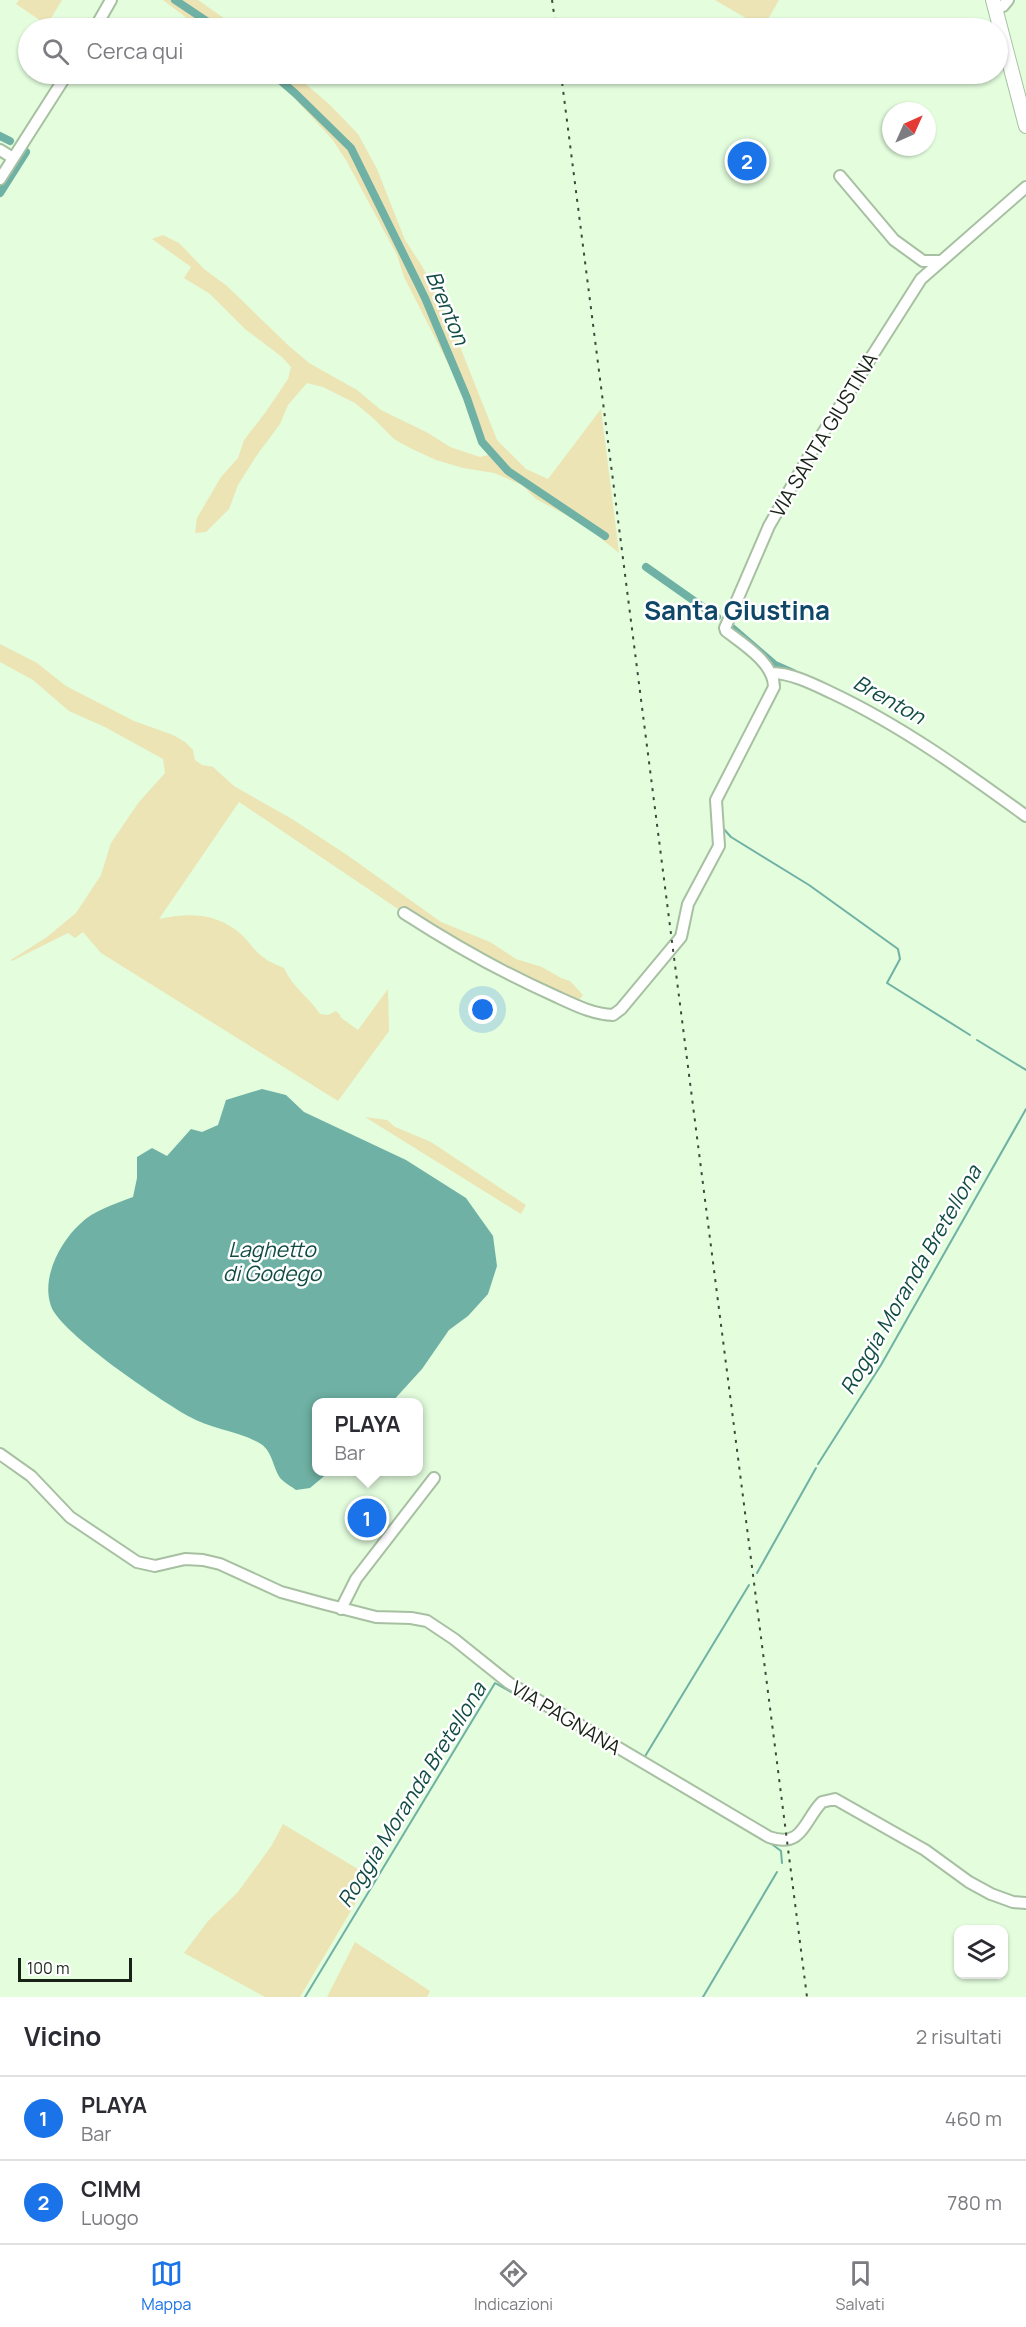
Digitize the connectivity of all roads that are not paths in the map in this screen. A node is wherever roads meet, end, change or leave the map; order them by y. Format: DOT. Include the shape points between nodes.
graph roads {
  1 [pos="111,0"];
  2 [pos="1008,0"];
  3 [pos="994,4"];
  4 [pos="101,18"];
  5 [pos="1008,57"];
  6 [pos="61,84"];
  7 [pos="1026,126"];
  8 [pos="0,150"];
  9 [pos="13,158"];
  10 [pos="840,176"];
  11 [pos="0,179"];
  12 [pos="1026,187"];
  13 [pos="941,261"];
  14 [pos="777,674"];
  15 [pos="1026,816"];
  16 [pos="404,913"];
  17 [pos="0,1454"];
  18 [pos="434,1478"];
  19 [pos="341,1609"];
  20 [pos="1026,1904"];
  1 -- 4 [label="street"];
  2 -- 3 [label="street" via="1004,6"];
  5 -- 7 [label="main road"];
  6 -- 9 [label="street"];
  8 -- 9 [label="street"];
  9 -- 11 [label="street"];
  10 -- 13 [label="street" via="894,240 923,261"];
  12 -- 13 [label="street, VIA SANTA GIUSTINA"];
  13 -- 14 [label="street, VIA SANTA GIUSTINA" via="921,279 816,444 770,526 728,620 726,631"];
  14 -- 15 [label="street" via="815,685 867,710 926,745"];
  14 -- 16 [label="street" via="716,800 719,846 688,904 681,937 613,1016 591,1011 525,983 455,946"];
  17 -- 19 [label="street, VIA PAGNANA" via="31,1476 70,1517 137,1563 155,1566 185,1559 207,1561 281,1592"];
  18 -- 19 [label="street" via="356,1579"];
  19 -- 20 [label="street, VIA PAGNANA" via="376,1617 427,1621 509,1683 777,1839 798,1835 822,1802 835,1799 925,1850 969,1882 991,1894"];
}
